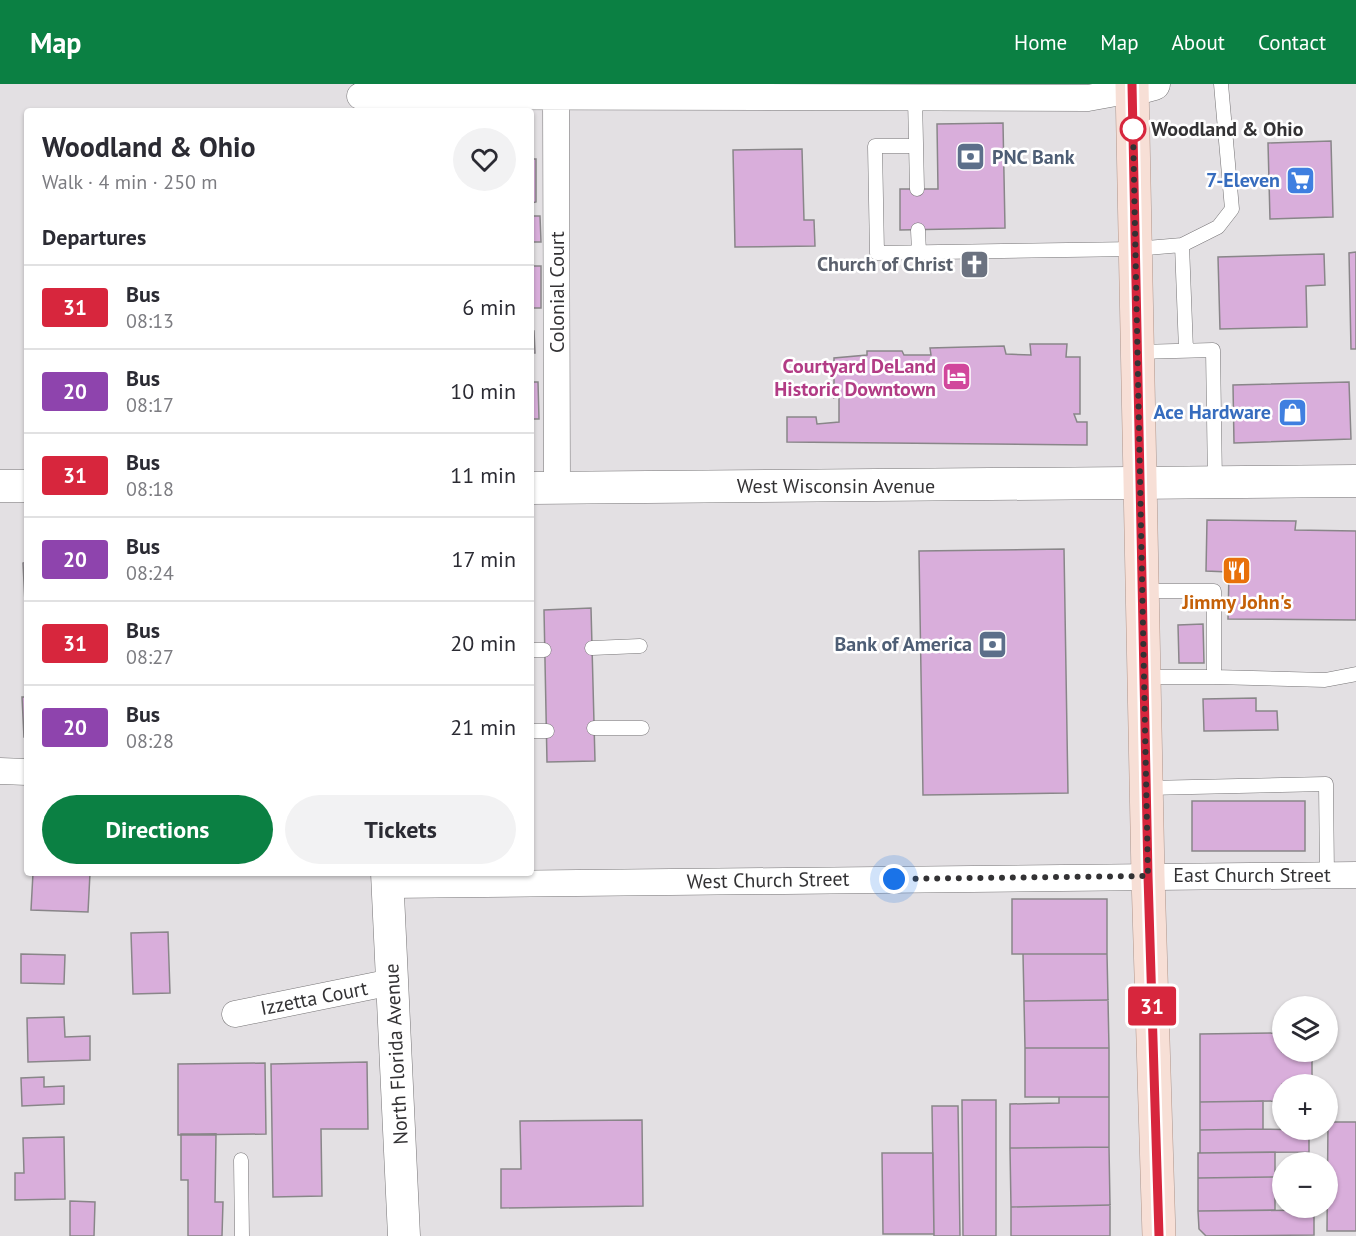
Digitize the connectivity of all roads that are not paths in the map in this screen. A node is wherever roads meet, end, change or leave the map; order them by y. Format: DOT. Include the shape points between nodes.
graph roads {
  1 [pos="1221,84"];
  2 [pos="1139,86"];
  3 [pos="983,91"];
  4 [pos="360,97"];
  5 [pos="556,97"];
  6 [pos="915,98"];
  7 [pos="916,146"];
  8 [pos="917,189"];
  9 [pos="918,230"];
  10 [pos="1182,245"];
  11 [pos="1135,249"];
  12 [pos="919,252"];
  13 [pos="1186,350"];
  14 [pos="1137,352"];
  15 [pos="1356,482"];
  16 [pos="1215,483"];
  17 [pos="1140,484"];
  18 [pos="0,486"];
  19 [pos="24,486"];
  20 [pos="544,488"];
  21 [pos="1143,591"];
  22 [pos="640,646"];
  23 [pos="592,648"];
  24 [pos="1356,674"];
  25 [pos="1144,677"];
  26 [pos="1214,677"];
  27 [pos="594,728"];
  28 [pos="642,728"];
  29 [pos="534,731"];
  30 [pos="547,731"];
  31 [pos="0,771"];
  32 [pos="24,772"];
  33 [pos="1147,788"];
  34 [pos="1328,875"];
  35 [pos="1356,875"];
  36 [pos="1148,876"];
  37 [pos="387,879"];
  38 [pos="392,982"];
  39 [pos="235,1014"];
  40 [pos="241,1160"];
  41 [pos="242,1236"];
  42 [pos="404,1236"];
  43 [pos="1159,1236"];
  1 -- 10 [label="lane" via="1232,209 1218,227"];
  2 -- 3 [label="street" via="1088,98"];
  2 -- 11 [label="main road"];
  3 -- 6 [label="street"];
  4 -- 5 [label="street"];
  5 -- 6 [label="street"];
  5 -- 20 [label="street, Colonial Court"];
  6 -- 7 [label="lane"];
  7 -- 8 [label="lane"];
  7 -- 12 [label="lane" via="875,146 877,253"];
  9 -- 12 [label="lane"];
  10 -- 11 [label="lane"];
  10 -- 13 [label="lane"];
  11 -- 12 [label="lane"];
  11 -- 14 [label="main road"];
  13 -- 14 [label="lane"];
  13 -- 16 [label="lane" via="1213,350"];
  14 -- 17 [label="main road"];
  15 -- 16 [label="street, West Wisconsin Avenue"];
  16 -- 17 [label="street, West Wisconsin Avenue"];
  17 -- 20 [label="street, West Wisconsin Avenue"];
  17 -- 21 [label="main road"];
  18 -- 19 [label="street"];
  21 -- 25 [label="main road"];
  21 -- 26 [label="lane" via="1214,591"];
  22 -- 23 [label="lane"];
  24 -- 26 [label="lane" via="1325,680"];
  25 -- 26 [label="lane"];
  25 -- 33 [label="main road"];
  27 -- 28 [label="lane"];
  29 -- 30 [label="lane"];
  31 -- 32 [label="street"];
  33 -- 34 [label="lane" via="1326,784"];
  33 -- 36 [label="main road"];
  34 -- 35 [label="street, East Church Street"];
  34 -- 36 [label="street, East Church Street"];
  36 -- 37 [label="street, West Church Street"];
  36 -- 43 [label="main road"];
  37 -- 38 [label="street, North Florida Avenue"];
  38 -- 39 [label="street, Izzetta Court"];
  38 -- 42 [label="street, North Florida Avenue"];
  40 -- 41 [label="lane"];
}
